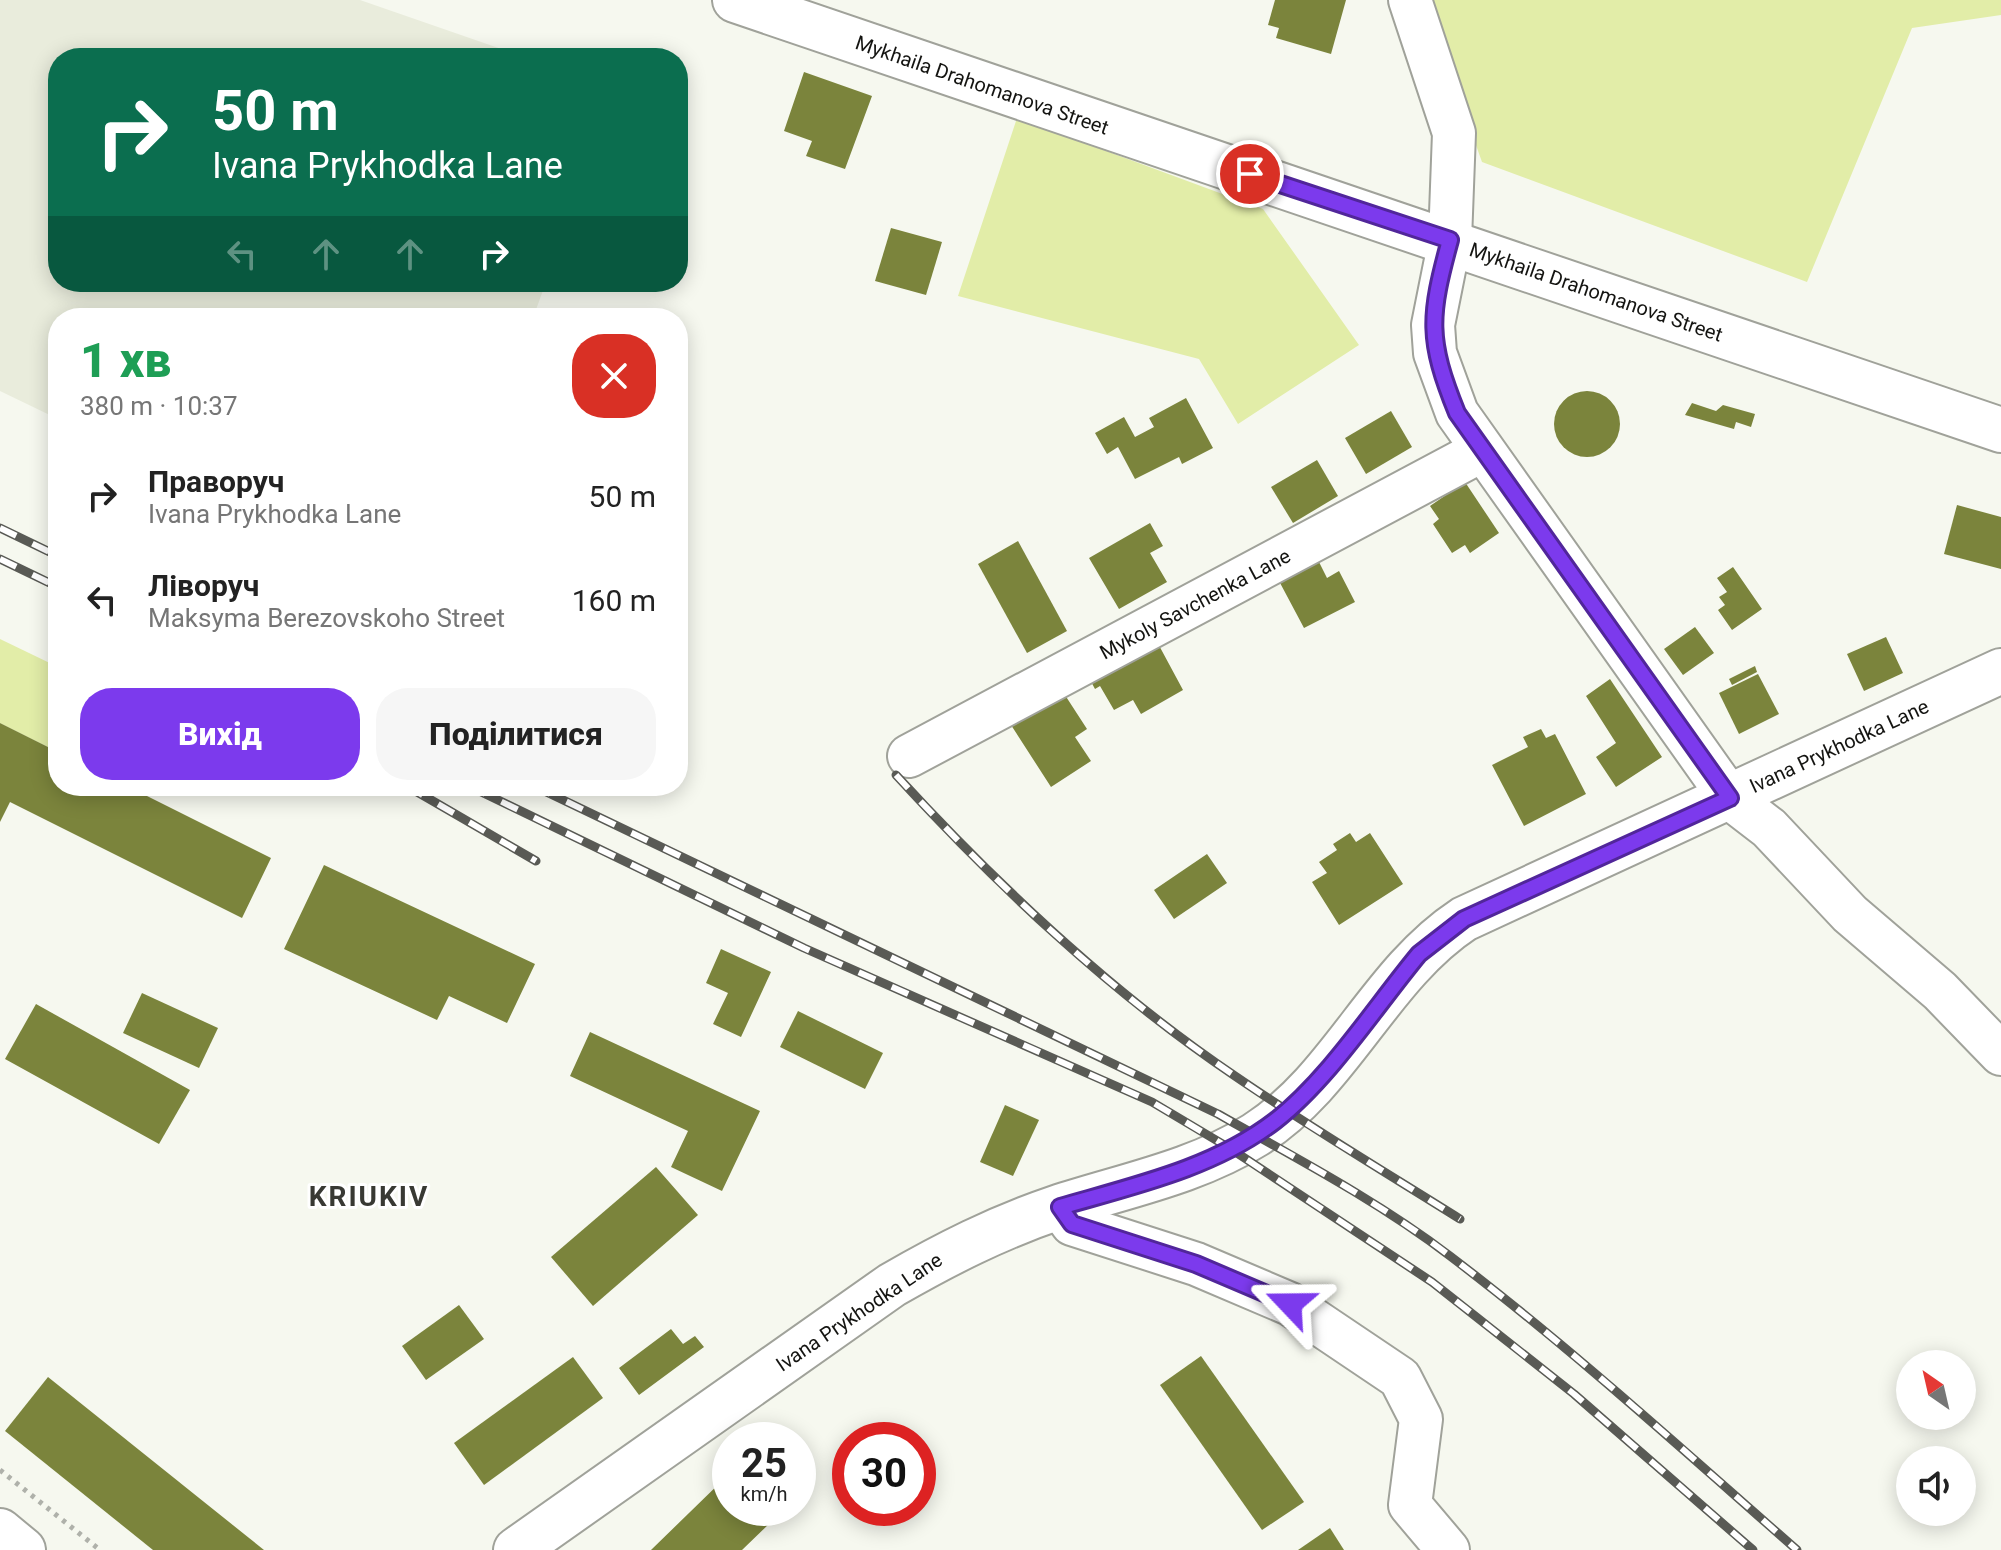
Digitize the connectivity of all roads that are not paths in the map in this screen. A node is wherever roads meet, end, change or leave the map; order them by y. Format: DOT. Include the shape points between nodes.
graph roads {
  1 [pos="735,0"];
  2 [pos="1410,0"];
  3 [pos="1450,240"];
  4 [pos="2001,430"];
  5 [pos="1481,451"];
  6 [pos="2001,671"];
  7 [pos="909,756"];
  8 [pos="1730,798"];
  9 [pos="2001,1054"];
  10 [pos="1060,1207"];
  11 [pos="0,1531"];
  12 [pos="23,1550"];
  13 [pos="516,1550"];
  14 [pos="1448,1550"];
  1 -- 3 [label="street, Mykhaila Drahomanova Street"];
  2 -- 3 [label="street" via="1454,133"];
  3 -- 4 [label="street, Mykhaila Drahomanova Street"];
  3 -- 5 [label="street" via="1435,299 1435,353 1457,413"];
  5 -- 7 [label="street, Mykoly Savchenka Lane"];
  5 -- 8 [label="street"];
  6 -- 8 [label="street, Ivana Prykhodka Lane"];
  8 -- 9 [label="street" via="1769,828 1850,914 1940,991"];
  8 -- 10 [label="street, Ivana Prykhodka Lane" via="1477,913 1440,935 1299,1099 1255,1135 1198,1163"];
  10 -- 13 [label="street, Ivana Prykhodka Lane" via="975,1238 892,1285"];
  10 -- 14 [label="street" via="1072,1224 1196,1264 1290,1304 1400,1378 1421,1419 1410,1505"];
  11 -- 12 [label="street"];
}
